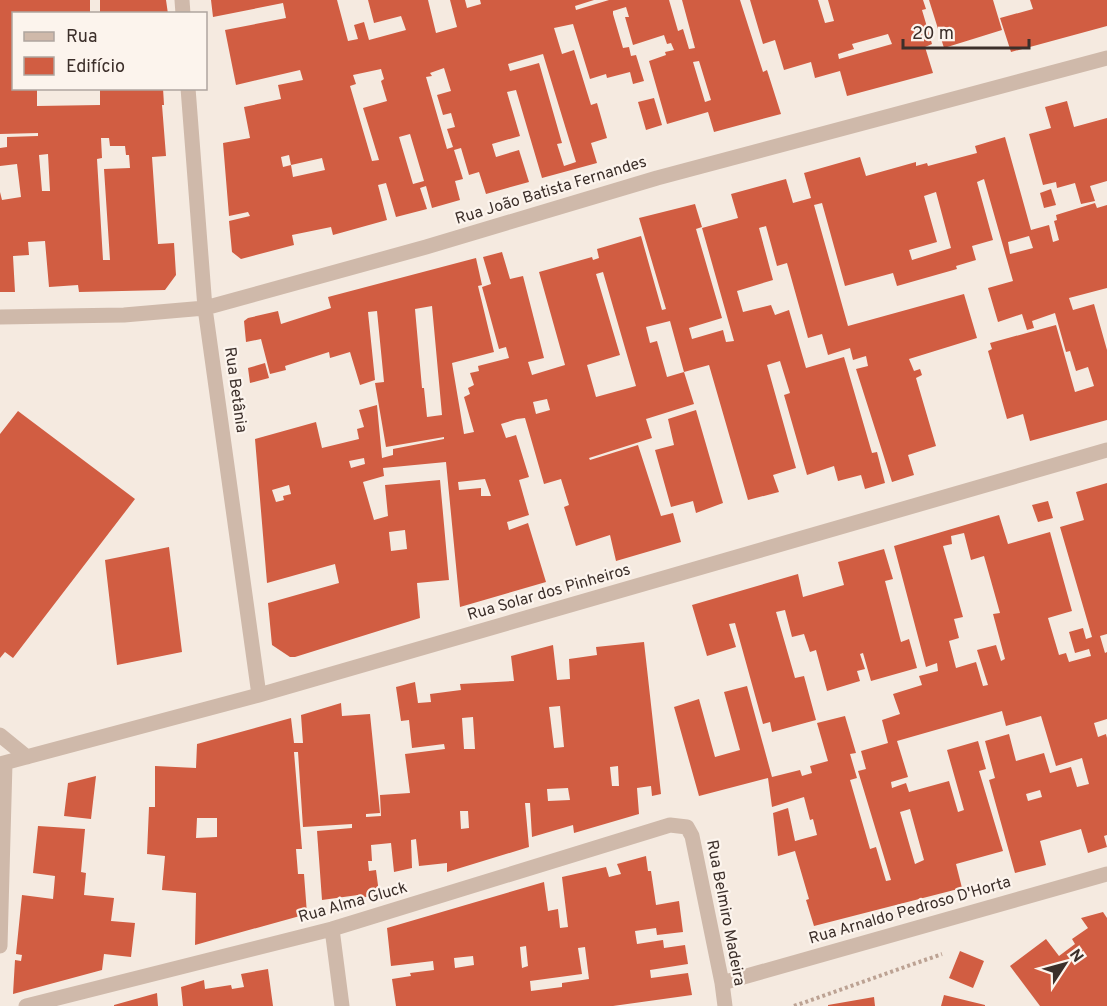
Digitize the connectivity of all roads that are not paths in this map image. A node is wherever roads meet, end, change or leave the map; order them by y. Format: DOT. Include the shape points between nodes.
graph roads {
  1 [pos="1107,58"];
  2 [pos="188,90"];
  3 [pos="205,308"];
  4 [pos="0,317"];
  5 [pos="1107,450"];
  6 [pos="259,695"];
  7 [pos="0,735"];
  8 [pos="27,757"];
  9 [pos="2,764"];
  10 [pos="687,827"];
  11 [pos="1107,874"];
  12 [pos="332,929"];
  13 [pos="0,946"];
  14 [pos="722,983"];
  15 [pos="26,1006"];
  16 [pos="342,1006"];
  17 [pos="725,1006"];
  1 -- 3 [label="street, Rua João Batista Fernandes" via="657,178"];
  2 -- 3 [label="street, Rua Betânia"];
  3 -- 4 [label="street, Rua João Batista Fernandes" via="124,315"];
  3 -- 6 [label="street, Rua Betânia"];
  5 -- 6 [label="street, Rua Solar dos Pinheiros"];
  6 -- 8 [label="street, Rua Solar dos Pinheiros"];
  7 -- 8 [label="street"];
  8 -- 9 [label="street, Rua Solar dos Pinheiros"];
  9 -- 13 [label="street"];
  10 -- 12 [label="street, Rua Alma Gluck" via="670,825"];
  10 -- 14 [label="street, Rua Belmiro Madeira"];
  11 -- 14 [label="street, Rua Arnaldo Pedroso D'Horta"];
  12 -- 15 [label="street, Rua Alma Gluck"];
  12 -- 16 [label="street"];
  14 -- 17 [label="street, Rua Belmiro Madeira"];
}
